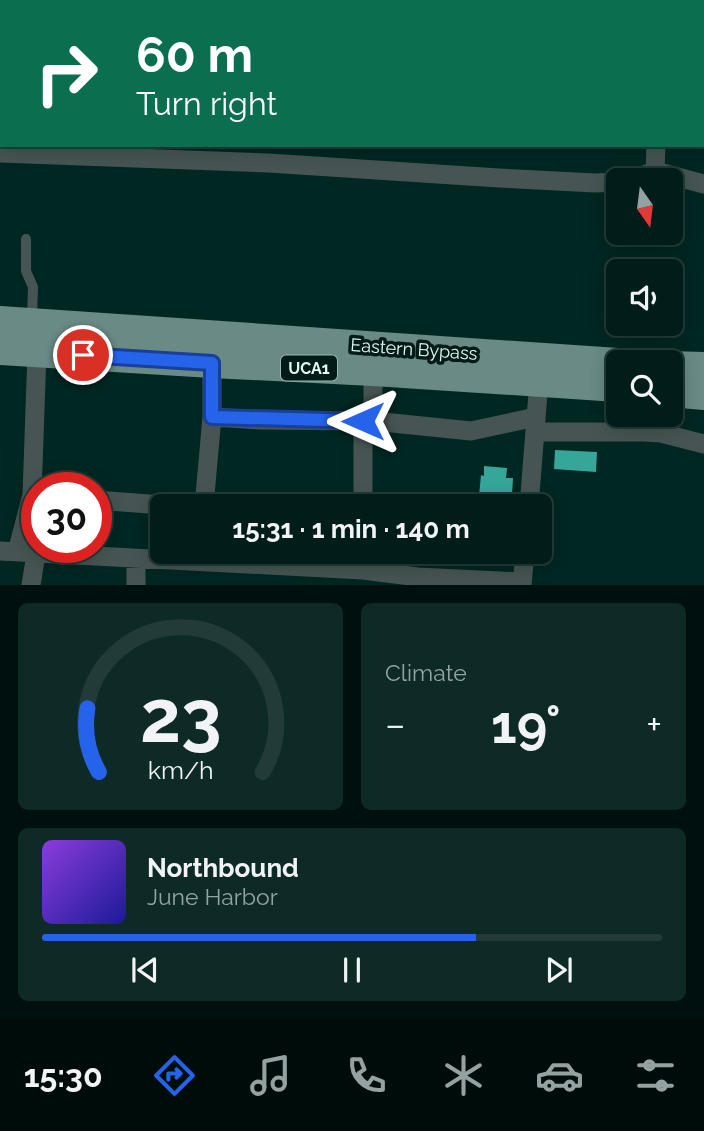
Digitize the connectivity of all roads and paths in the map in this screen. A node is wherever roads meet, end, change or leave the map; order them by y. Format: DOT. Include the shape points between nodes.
graph roads {
  1 [pos="656,147"];
  2 [pos="0,153"];
  3 [pos="656,168"];
  4 [pos="683,178"];
  5 [pos="606,183"];
  6 [pos="704,184"];
  7 [pos="26,239"];
  8 [pos="0,321"];
  9 [pos="34,337"];
  10 [pos="0,350"];
  11 [pos="606,362"];
  12 [pos="212,363"];
  13 [pos="683,366"];
  14 [pos="704,367"];
  15 [pos="373,371"];
  16 [pos="539,381"];
  17 [pos="606,386"];
  18 [pos="683,393"];
  19 [pos="704,395"];
  20 [pos="212,417"];
  21 [pos="368,421"];
  22 [pos="536,425"];
  23 [pos="704,444"];
  24 [pos="34,472"];
  25 [pos="205,494"];
  26 [pos="364,494"];
  27 [pos="530,494"];
  28 [pos="112,501"];
  29 [pos="150,504"];
  30 [pos="18,552"];
  31 [pos="136,559"];
  32 [pos="150,559"];
  33 [pos="373,564"];
  34 [pos="524,564"];
  35 [pos="522,584"];
  36 [pos="31,585"];
  37 [pos="136,585"];
  1 -- 3 [label="street"];
  2 -- 5 [label="street"];
  4 -- 6 [label="street"];
  7 -- 9 [label="lane"];
  8 -- 9 [label="main road, Eastern Bypass"];
  9 -- 10 [label="main road, Eastern Bypass / UCA1"];
  9 -- 11 [label="main road, Eastern Bypass"];
  9 -- 12 [label="main road, Eastern Bypass / UCA1"];
  9 -- 24 [label="street"];
  12 -- 15 [label="main road, Eastern Bypass / UCA1"];
  12 -- 20 [label="street"];
  13 -- 14 [label="main road"];
  15 -- 16 [label="main road, Eastern Bypass / UCA1"];
  15 -- 21 [label="street"];
  16 -- 17 [label="main road, Eastern Bypass / UCA1"];
  16 -- 22 [label="street"];
  18 -- 19 [label="main road"];
  20 -- 21 [label="street"];
  20 -- 25 [label="street"];
  21 -- 22 [label="street" via="471,431"];
  21 -- 26 [label="street"];
  22 -- 23 [label="street" via="661,433"];
  22 -- 27 [label="street"];
  28 -- 29 [label="street"];
  30 -- 31 [label="street"];
  30 -- 36 [label="street"];
  31 -- 32 [label="street"];
  31 -- 37 [label="street"];
  33 -- 35 [label="street" via="418,577"];
  34 -- 35 [label="street"];
}
